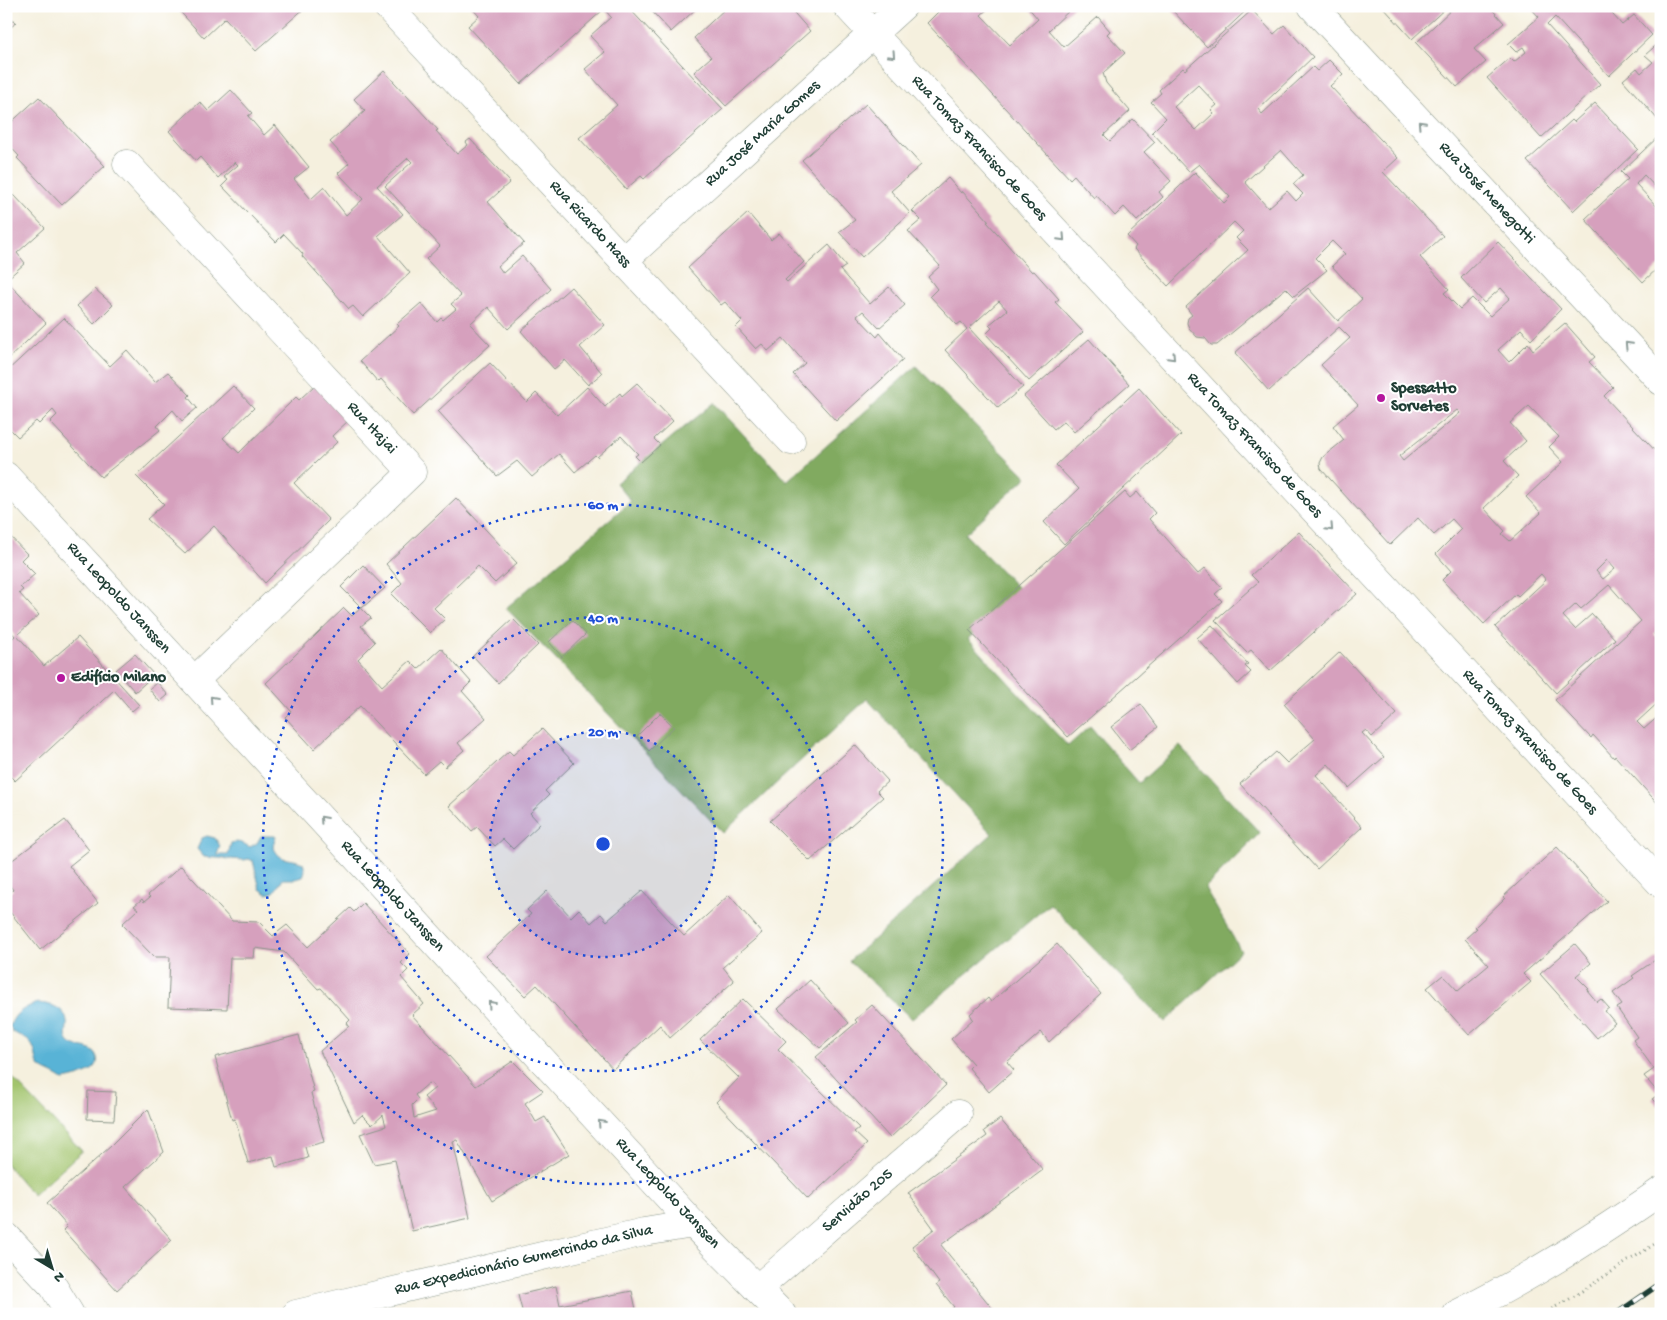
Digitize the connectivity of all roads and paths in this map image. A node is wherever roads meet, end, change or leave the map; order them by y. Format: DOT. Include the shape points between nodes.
graph roads {
  1 [pos="387,6"];
  2 [pos="847,6"];
  3 [pos="902,6"];
  4 [pos="1312,6"];
  5 [pos="872,34"];
  6 [pos="128,164"];
  7 [pos="623,261"];
  8 [pos="1661,381"];
  9 [pos="791,441"];
  10 [pos="6,476"];
  11 [pos="195,680"];
  12 [pos="1661,884"];
  13 [pos="958,1114"];
  14 [pos="1661,1191"];
  15 [pos="693,1224"];
  16 [pos="6,1236"];
  17 [pos="1661,1240"];
  18 [pos="757,1289"];
  19 [pos="70,1314"];
  20 [pos="296,1314"];
  21 [pos="782,1314"];
  22 [pos="1457,1314"];
  23 [pos="1543,1314"];
  1 -- 7 [label="street, Rua Ricardo Hass"];
  2 -- 5 [label="street, Rua Tomaz Francisco de Goes"];
  3 -- 5 [label="street, Rua José Maria Gomes"];
  8 -- 4 [label="street, Rua José Menegotti, one-way"];
  5 -- 7 [label="street, Rua José Maria Gomes"];
  5 -- 12 [label="street, Rua Tomaz Francisco de Goes, one-way"];
  6 -- 11 [label="street, Rua Itajai" via="412,472"];
  7 -- 9 [label="street, Rua Ricardo Hass"];
  10 -- 11 [label="street, Rua Leopoldo Janssen"];
  15 -- 11 [label="street, Rua Leopoldo Janssen, one-way"];
  13 -- 18 [label="street, Servidão 205"];
  14 -- 22 [label="street" via="1492,1297"];
  15 -- 18 [label="street, Rua Leopoldo Janssen"];
  15 -- 20 [label="street, Rua Expedicionário Gumercindo da Silva" via="644,1232"];
  16 -- 19 [label="street" via="53,1286"];
  17 -- 23 [label="path"];
  18 -- 21 [label="street, Rua Leopoldo Janssen"];
}
